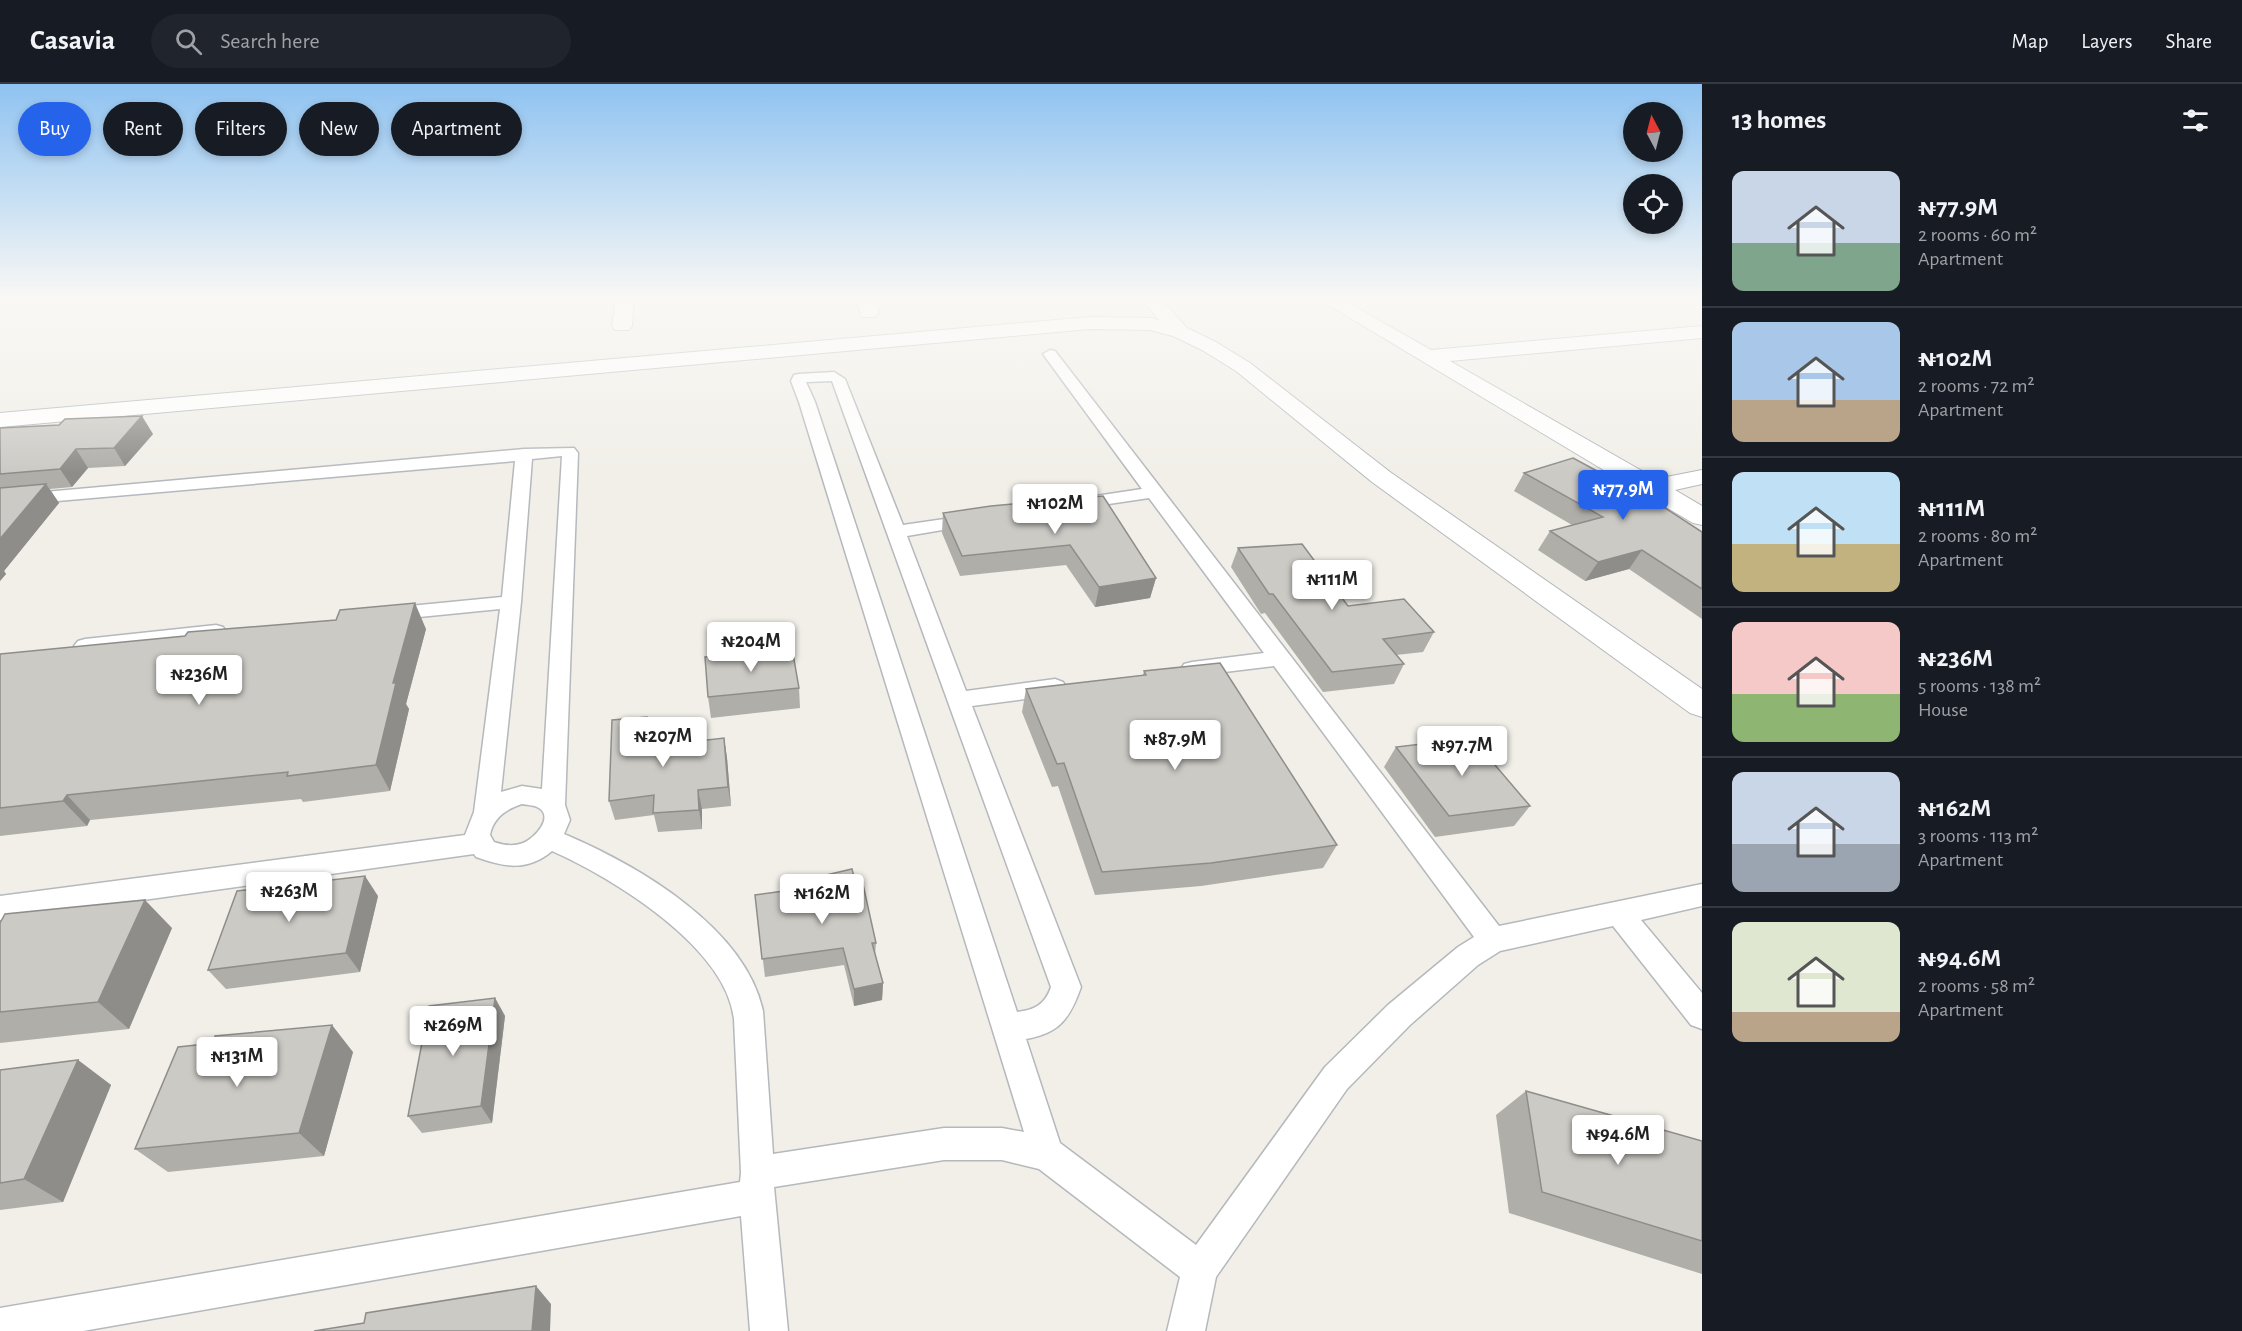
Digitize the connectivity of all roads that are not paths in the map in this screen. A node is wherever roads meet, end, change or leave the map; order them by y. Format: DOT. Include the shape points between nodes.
graph roads {
  1 [pos="710,356"];
  2 [pos="1052,356"];
  3 [pos="1226,356"];
  4 [pos="1436,356"];
  5 [pos="1427,357"];
  6 [pos="0,420"];
  7 [pos="524,454"];
  8 [pos="1702,477"];
  9 [pos="1651,488"];
  10 [pos="1154,492"];
  11 [pos="0,501"];
  12 [pos="1060,506"];
  13 [pos="990,518"];
  14 [pos="1702,518"];
  15 [pos="896,532"];
  16 [pos="511,602"];
  17 [pos="368,616"];
  18 [pos="238,630"];
  19 [pos="59,649"];
  20 [pos="1279,658"];
  21 [pos="1172,672"];
  22 [pos="1077,684"];
  23 [pos="959,700"];
  24 [pos="1702,705"];
  25 [pos="553,805"];
  26 [pos="486,813"];
  27 [pos="550,839"];
  28 [pos="479,843"];
  29 [pos="1702,895"];
  30 [pos="0,909"];
  31 [pos="1618,913"];
  32 [pos="1493,940"];
  33 [pos="1702,1015"];
  34 [pos="1008,1027"];
  35 [pos="1047,1154"];
  36 [pos="757,1184"];
  37 [pos="1200,1270"];
  38 [pos="0,1327"];
  39 [pos="769,1331"];
  40 [pos="1186,1331"];
  1 -- 6 [label="street"];
  2 -- 10 [label="lane"];
  3 -- 24 [label="street" via="1381,477"];
  4 -- 5 [label="street"];
  5 -- 9 [label="street"];
  7 -- 11 [label="lane"];
  7 -- 16 [label="lane"];
  7 -- 25 [label="lane" via="563,450 570,453"];
  8 -- 9 [label="street"];
  9 -- 14 [label="street"];
  10 -- 12 [label="lane"];
  10 -- 20 [label="lane"];
  13 -- 15 [label="lane"];
  15 -- 23 [label="lane"];
  15 -- 34 [label="lane" via="837,379 799,378"];
  16 -- 17 [label="lane"];
  16 -- 26 [label="lane"];
  18 -- 19 [label="lane"];
  20 -- 21 [label="lane"];
  20 -- 32 [label="lane"];
  22 -- 23 [label="lane"];
  23 -- 34 [label="lane" via="1066,987 1060,1006 1047,1018"];
  25 -- 26 [label="lane" via="534,795 522,795 509,798"];
  25 -- 27 [label="lane" via="558,815 557,827"];
  26 -- 28 [label="lane" via="478,828"];
  27 -- 28 [label="lane" via="530,853 505,857 485,850"];
  27 -- 36 [label="lane" via="581,851 633,881 692,928 726,963 744,997 749,1026"];
  28 -- 30 [label="lane"];
  29 -- 31 [label="lane"];
  31 -- 32 [label="lane"];
  31 -- 33 [label="lane"];
  32 -- 37 [label="lane" via="1468,956 1399,1016 1336,1078"];
  34 -- 35 [label="lane"];
  35 -- 36 [label="lane" via="1002,1144 945,1144"];
  35 -- 37 [label="lane"];
  36 -- 38 [label="lane"];
  36 -- 39 [label="lane"];
  37 -- 40 [label="lane"];
}
